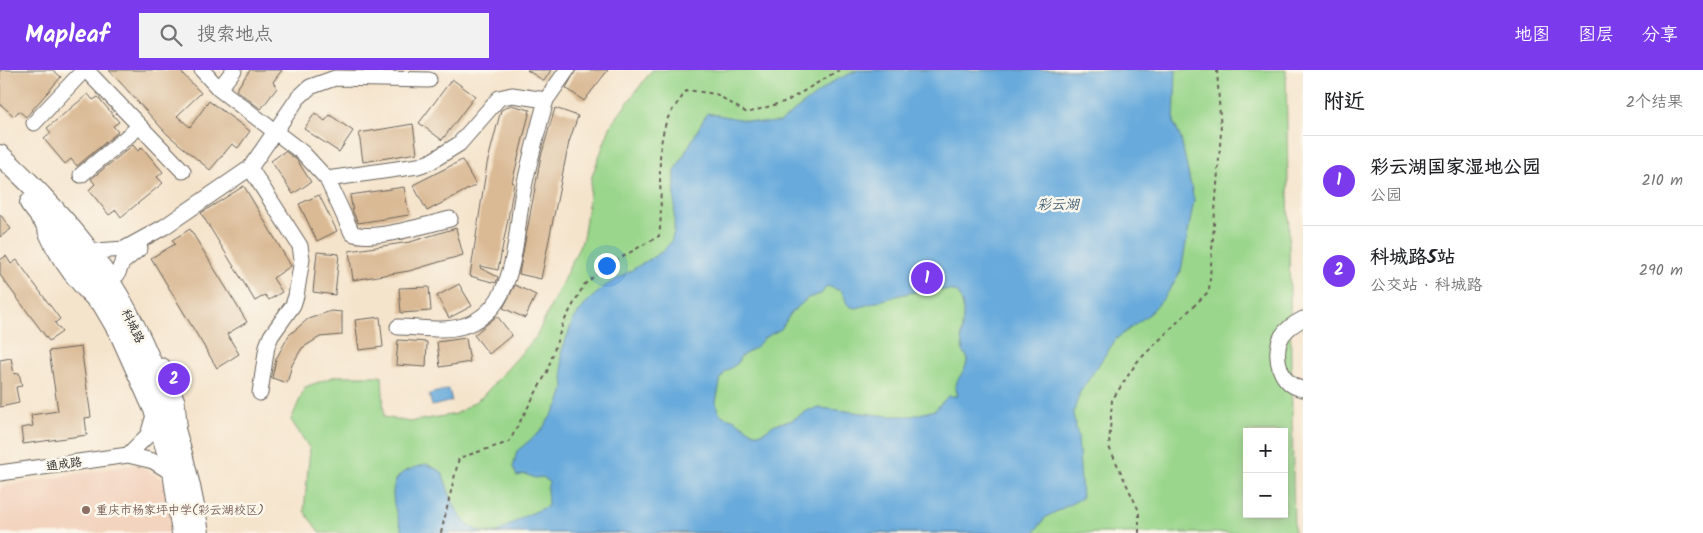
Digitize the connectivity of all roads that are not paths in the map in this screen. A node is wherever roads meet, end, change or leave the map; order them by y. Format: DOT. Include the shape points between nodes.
graph roads {
  1 [pos="85,70"];
  2 [pos="202,70"];
  3 [pos="234,70"];
  4 [pos="567,70"];
  5 [pos="429,80"];
  6 [pos="219,89"];
  7 [pos="546,100"];
  8 [pos="34,123"];
  9 [pos="140,126"];
  10 [pos="273,131"];
  11 [pos="0,154"];
  12 [pos="250,168"];
  13 [pos="0,170"];
  14 [pos="183,171"];
  15 [pos="81,176"];
  16 [pos="327,179"];
  17 [pos="450,219"];
  18 [pos="164,227"];
  19 [pos="91,249"];
  20 [pos="117,284"];
  21 [pos="1303,319"];
  22 [pos="398,326"];
  23 [pos="1303,389"];
  24 [pos="260,393"];
  25 [pos="155,412"];
  26 [pos="128,455"];
  27 [pos="173,472"];
  28 [pos="0,474"];
  29 [pos="191,487"];
  30 [pos="182,533"];
  31 [pos="199,533"];
  1 -- 8 [label="street"];
  1 -- 9 [label="street"];
  2 -- 6 [label="street"];
  3 -- 6 [label="street"];
  4 -- 7 [label="street"];
  5 -- 10 [label="street" via="335,78 322,81 298,98"];
  6 -- 10 [label="street"];
  7 -- 16 [label="street" via="512,95 499,98 459,144 430,162"];
  7 -- 22 [label="street" via="526,180 510,272 496,302 462,327"];
  9 -- 14 [label="street"];
  9 -- 15 [label="street"];
  10 -- 12 [label="street"];
  10 -- 16 [label="street" via="303,153"];
  11 -- 19 [label="main road, 科城路"];
  12 -- 18 [label="street"];
  12 -- 24 [label="street" via="300,246 302,259 293,305 267,346"];
  13 -- 25 [label="main road, 科城路" via="36,210 86,276 120,334"];
  16 -- 17 [label="street" via="348,228 358,235 406,230"];
  18 -- 19 [label="street" via="124,249"];
  18 -- 20 [label="street" via="126,259"];
  19 -- 20 [label="main road, 科城路" via="100,267"];
  20 -- 29 [label="main road, 科城路" via="180,444"];
  21 -- 23 [label="street" via="1287,330 1278,355 1287,384"];
  25 -- 26 [label="street" via="148,435"];
  25 -- 27 [label="main road, 科城路"];
  26 -- 27 [label="street" via="153,461"];
  26 -- 28 [label="street, 通成路"];
  27 -- 29 [label="street"];
  27 -- 30 [label="main road, 科城路"];
  29 -- 31 [label="main road, 科城路"];
}
